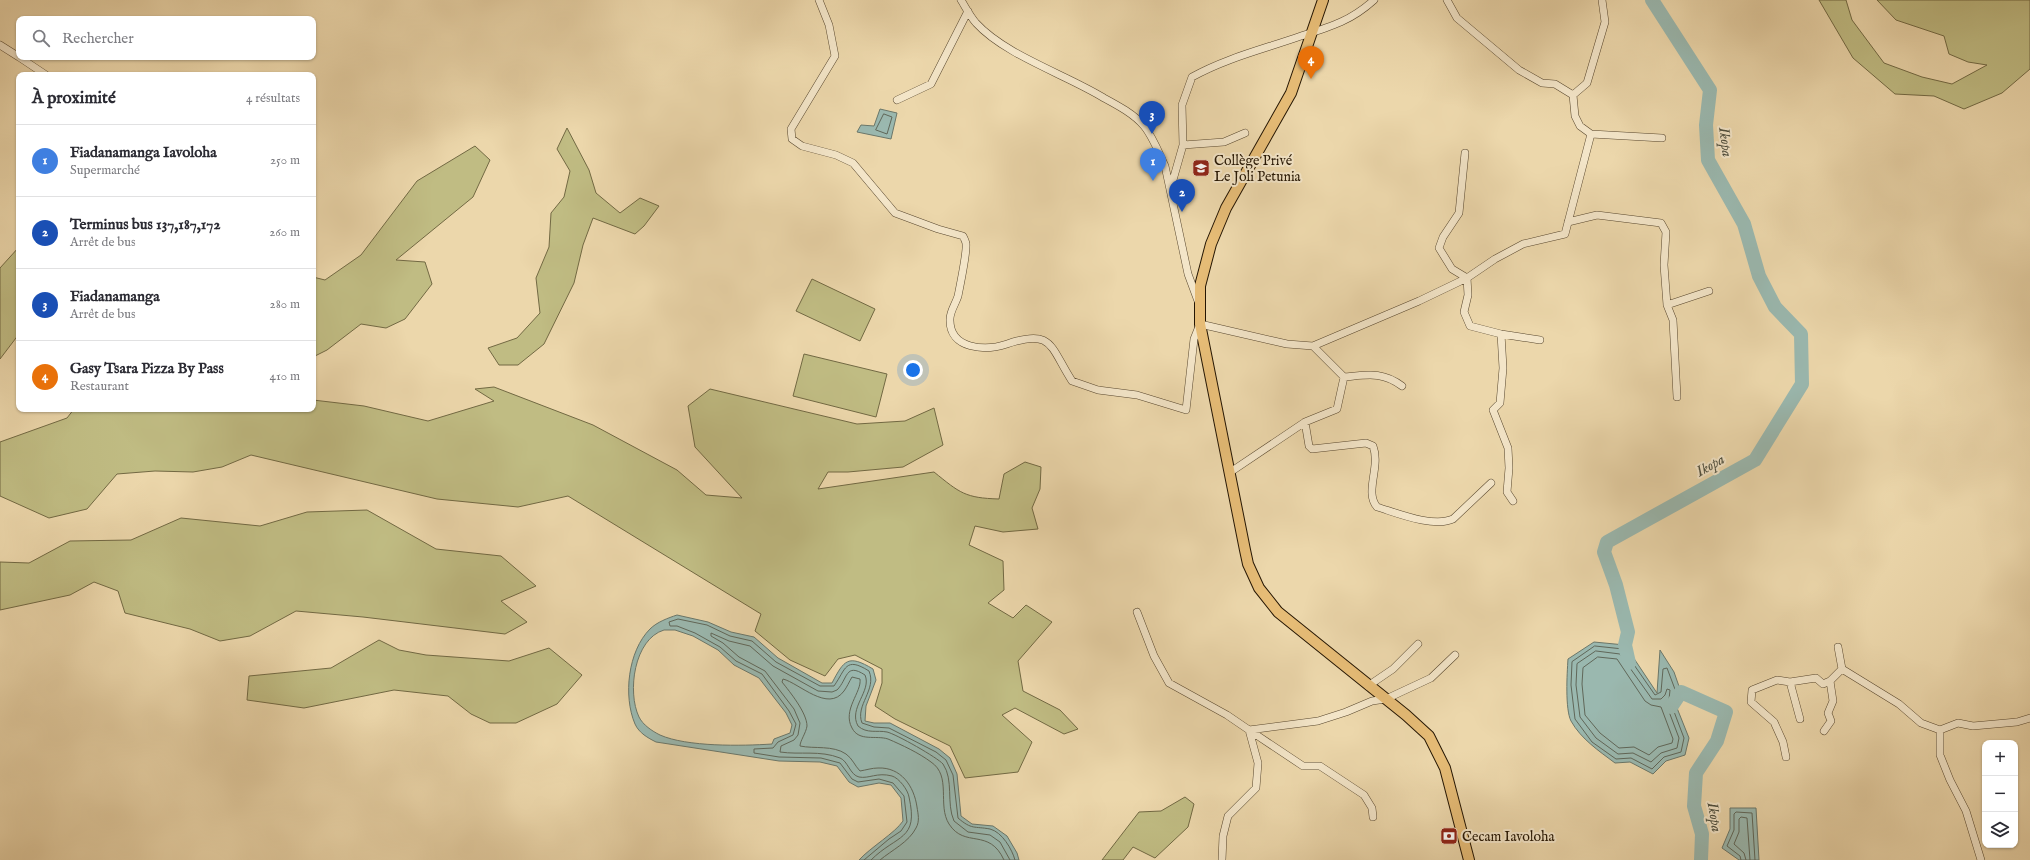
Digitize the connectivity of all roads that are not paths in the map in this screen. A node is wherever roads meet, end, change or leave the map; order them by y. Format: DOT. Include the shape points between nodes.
graph roads {
  1 [pos="819,0"];
  2 [pos="961,0"];
  3 [pos="1320,0"];
  4 [pos="1323,0"];
  5 [pos="1374,0"];
  6 [pos="1447,0"];
  7 [pos="1602,0"];
  8 [pos="968,11"];
  9 [pos="1316,20"];
  10 [pos="1313,32"];
  11 [pos="0,46"];
  12 [pos="16,55"];
  13 [pos="24,60"];
  14 [pos="42,72"];
  15 [pos="1572,95"];
  16 [pos="897,100"];
  17 [pos="1245,133"];
  18 [pos="1591,134"];
  19 [pos="1662,138"];
  20 [pos="1183,145"];
  21 [pos="1464,153"];
  22 [pos="1171,189"];
  23 [pos="1568,222"];
  24 [pos="1467,278"];
  25 [pos="1709,291"];
  26 [pos="1199,303"];
  27 [pos="1667,305"];
  28 [pos="1200,324"];
  29 [pos="1502,334"];
  30 [pos="1540,340"];
  31 [pos="1313,346"];
  32 [pos="1344,377"];
  33 [pos="1402,386"];
  34 [pos="1677,397"];
  35 [pos="1305,422"];
  36 [pos="1230,473"];
  37 [pos="1492,483"];
  38 [pos="1513,501"];
  39 [pos="1137,612"];
  40 [pos="1418,644"];
  41 [pos="1838,647"];
  42 [pos="1455,655"];
  43 [pos="1842,669"];
  44 [pos="1830,681"];
  45 [pos="1790,682"];
  46 [pos="1368,686"];
  47 [pos="1386,699"];
  48 [pos="2030,718"];
  49 [pos="1800,719"];
  50 [pos="1249,730"];
  51 [pos="1940,730"];
  52 [pos="1824,731"];
  53 [pos="1786,757"];
  54 [pos="1373,817"];
  55 [pos="1222,860"];
  56 [pos="1469,860"];
  57 [pos="1981,860"];
  1 -- 28 [label="street" via="829,25 835,56 791,129 792,139 802,146 836,155 853,164 896,212 963,236 966,244 958,296 950,318 952,330 959,340 979,348 998,347 1026,337 1038,338 1049,342 1072,381 1098,390 1137,395 1186,410 1194,338"];
  2 -- 8 [label="street"];
  3 -- 9 [label="main road"];
  4 -- 9 [label="main road"];
  5 -- 10 [label="street" via="1342,23"];
  6 -- 15 [label="street" via="1457,18 1518,70 1542,83 1555,84"];
  7 -- 15 [label="street" via="1605,22 1587,83"];
  8 -- 16 [label="street" via="931,84"];
  8 -- 22 [label="street" via="977,23 997,40 1121,107 1144,126 1165,166"];
  9 -- 10 [label="main road"];
  10 -- 20 [label="street" via="1212,66 1192,77 1182,105"];
  10 -- 26 [label="main road" via="1288,99 1226,208 1206,258"];
  11 -- 12 [label="street"];
  13 -- 14 [label="street"];
  15 -- 18 [label="street" via="1575,116 1580,126"];
  17 -- 20 [label="street" via="1224,142"];
  18 -- 19 [label="street"];
  18 -- 23 [label="street"];
  20 -- 22 [label="street"];
  21 -- 24 [label="street" via="1459,213 1439,248 1452,269"];
  22 -- 26 [label="street" via="1188,274"];
  23 -- 24 [label="street" via="1565,234 1523,244"];
  23 -- 27 [label="street" via="1597,215 1661,223 1666,232 1664,265"];
  24 -- 29 [label="street" via="1468,295 1464,312 1470,326"];
  24 -- 31 [label="street"];
  25 -- 27 [label="street"];
  26 -- 28 [label="main road"];
  27 -- 34 [label="street" via="1673,320"];
  28 -- 31 [label="street" via="1287,344"];
  28 -- 36 [label="main road"];
  29 -- 30 [label="street"];
  29 -- 38 [label="street" via="1500,403 1493,410 1508,448 1506,492"];
  31 -- 32 [label="street"];
  32 -- 33 [label="street" via="1377,374 1391,378"];
  32 -- 35 [label="street" via="1337,409"];
  35 -- 36 [label="street"];
  35 -- 37 [label="street" via="1309,446 1312,449 1366,443 1373,446 1376,467 1371,493 1372,502 1376,507 1432,522 1446,523 1453,520"];
  36 -- 46 [label="main road" via="1248,564 1259,588 1278,612"];
  39 -- 50 [label="street" via="1154,656 1169,683 1227,714"];
  40 -- 46 [label="street" via="1393,669"];
  41 -- 43 [label="street"];
  42 -- 47 [label="street" via="1430,678"];
  43 -- 44 [label="street"];
  43 -- 51 [label="street" via="1899,704 1921,723"];
  44 -- 45 [label="street" via="1823,684 1816,678"];
  44 -- 52 [label="street" via="1833,702 1828,713 1831,721"];
  45 -- 49 [label="street"];
  45 -- 53 [label="street" via="1777,680 1752,690 1751,702 1774,722 1783,742"];
  46 -- 47 [label="main road"];
  47 -- 50 [label="street" via="1372,701 1318,721"];
  47 -- 56 [label="main road" via="1418,725 1439,752"];
  48 -- 51 [label="street" via="2017,722 1973,726 1958,723"];
  50 -- 54 [label="street" via="1303,766 1320,766 1364,795 1372,808"];
  50 -- 55 [label="street" via="1258,763 1256,788 1228,816 1223,836"];
  51 -- 57 [label="street" via="1940,755 1966,811"];
}
